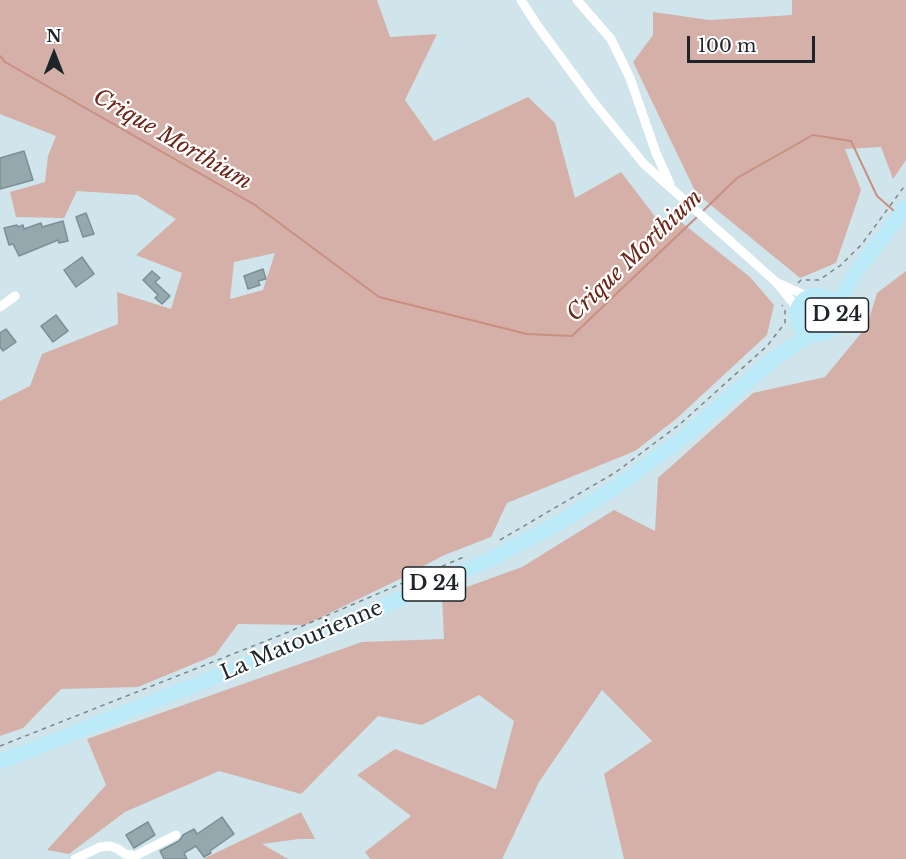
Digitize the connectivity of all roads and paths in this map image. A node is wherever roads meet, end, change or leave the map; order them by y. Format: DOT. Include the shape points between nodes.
graph roads {
  1 [pos="521,0"];
  2 [pos="577,0"];
  3 [pos="906,184"];
  4 [pos="673,189"];
  5 [pos="903,200"];
  6 [pos="889,219"];
  7 [pos="852,277"];
  8 [pos="790,292"];
  9 [pos="15,296"];
  10 [pos="816,297"];
  11 [pos="0,307"];
  12 [pos="836,309"];
  13 [pos="799,316"];
  14 [pos="811,334"];
  15 [pos="777,356"];
  16 [pos="494,543"];
  17 [pos="475,553"];
  18 [pos="51,743"];
  19 [pos="0,746"];
  20 [pos="0,762"];
  21 [pos="0,770"];
  22 [pos="176,835"];
  23 [pos="75,859"];
  1 -- 4 [label="street" via="637,156"];
  2 -- 4 [label="street" via="611,39"];
  3 -- 5 [label="path"];
  4 -- 8 [label="street"];
  5 -- 6 [label="main road, D 24"];
  5 -- 6 [label="path"];
  6 -- 7 [label="main road, D 24"];
  6 -- 8 [label="path" via="841,265 819,280 801,280"];
  7 -- 10 [label="main road, D 24"];
  7 -- 12 [label="main road, D 24"];
  8 -- 10 [label="street"];
  8 -- 13 [label="street"];
  8 -- 16 [label="path" via="781,302 785,323 767,346 680,424 616,472"];
  9 -- 11 [label="street"];
  10 -- 12 [label="main road, D 24" via="828,299"];
  10 -- 13 [label="main road, D 24"];
  12 -- 14 [label="main road, D 24" via="837,321 829,331"];
  13 -- 14 [label="main road, D 24" via="802,327"];
  13 -- 15 [label="main road, La Matourienne / D 24"];
  14 -- 15 [label="main road, La Matourienne / D 24"];
  15 -- 18 [label="main road, La Matourienne / D 24" via="688,434 622,483 557,524 489,560 311,638"];
  17 -- 19 [label="path"];
  18 -- 20 [label="main road, La Matourienne / D 24"];
  18 -- 21 [label="main road, La Matourienne / D 24"];
  22 -- 23 [label="street" via="135,856 110,846"];
}
